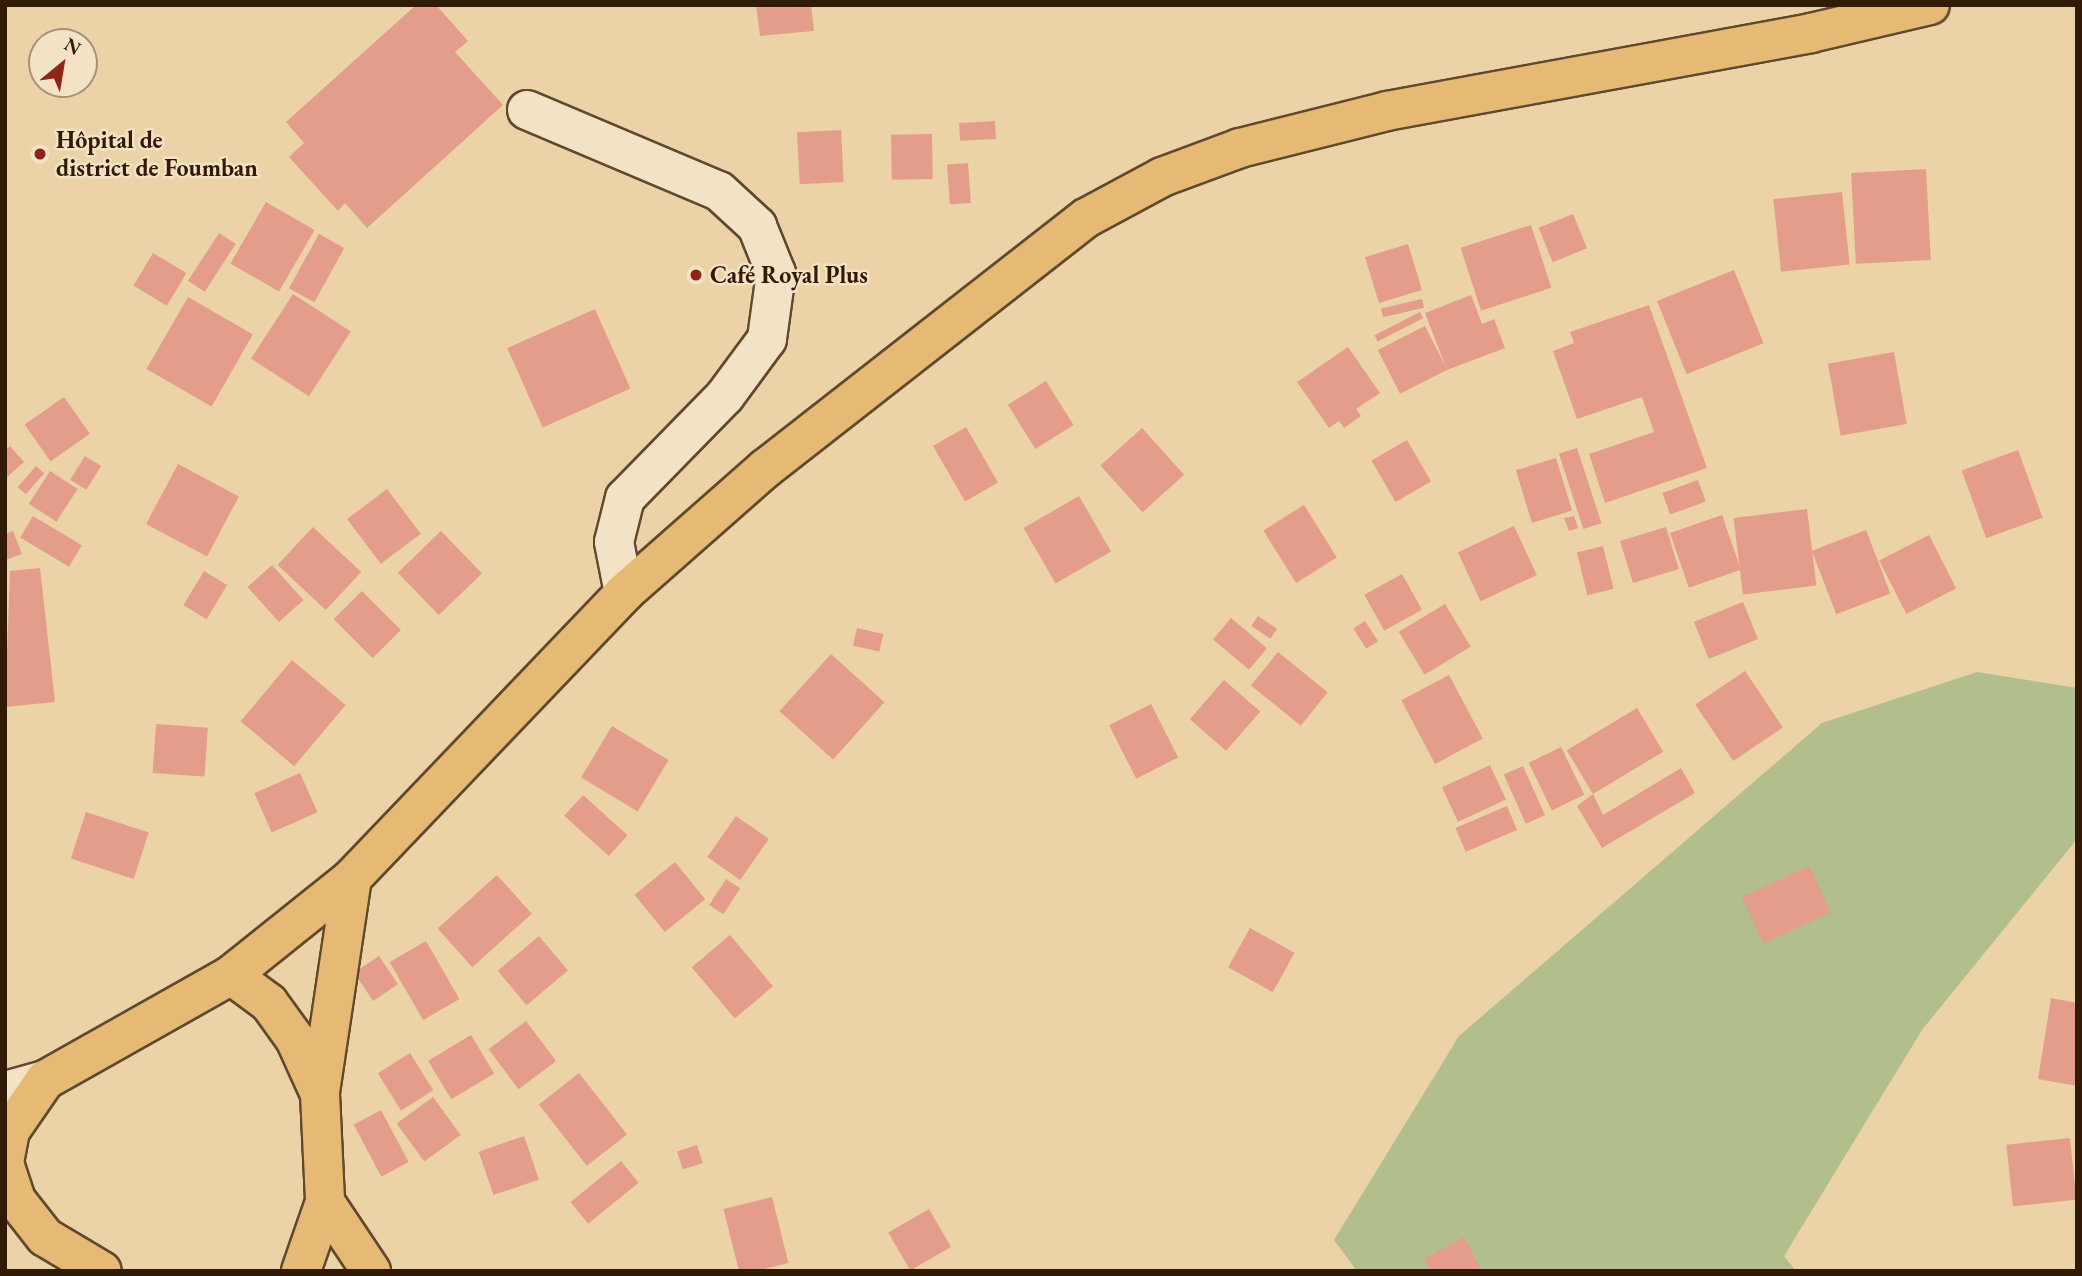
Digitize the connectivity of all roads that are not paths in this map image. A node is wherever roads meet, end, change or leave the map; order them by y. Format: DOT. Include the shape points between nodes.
graph roads {
  1 [pos="1930,5"];
  2 [pos="527,110"];
  3 [pos="624,593"];
  4 [pos="352,878"];
  5 [pos="230,975"];
  6 [pos="45,1080"];
  7 [pos="5,1091"];
  8 [pos="320,1094"];
  9 [pos="5,1157"];
  10 [pos="5,1166"];
  11 [pos="325,1202"];
  12 [pos="5,1221"];
  13 [pos="45,1237"];
  14 [pos="102,1271"];
  15 [pos="301,1271"];
  16 [pos="370,1271"];
  1 -- 3 [label="main road" via="1387,111 1240,148 1162,177 1086,218 1030,260 766,468"];
  2 -- 3 [label="street" via="719,191 757,226 776,273 767,339 725,396 625,498 614,542"];
  3 -- 4 [label="main road"];
  4 -- 5 [label="main road"];
  4 -- 8 [label="main road"];
  5 -- 6 [label="main road"];
  5 -- 8 [label="main road" via="269,1003 295,1039"];
  6 -- 7 [label="street"];
  6 -- 9 [label="main road" via="10,1131"];
  8 -- 11 [label="main road"];
  10 -- 13 [label="main road" via="16,1200"];
  11 -- 15 [label="main road"];
  11 -- 16 [label="main road"];
  12 -- 13 [label="street"];
  13 -- 14 [label="main road"];
}
